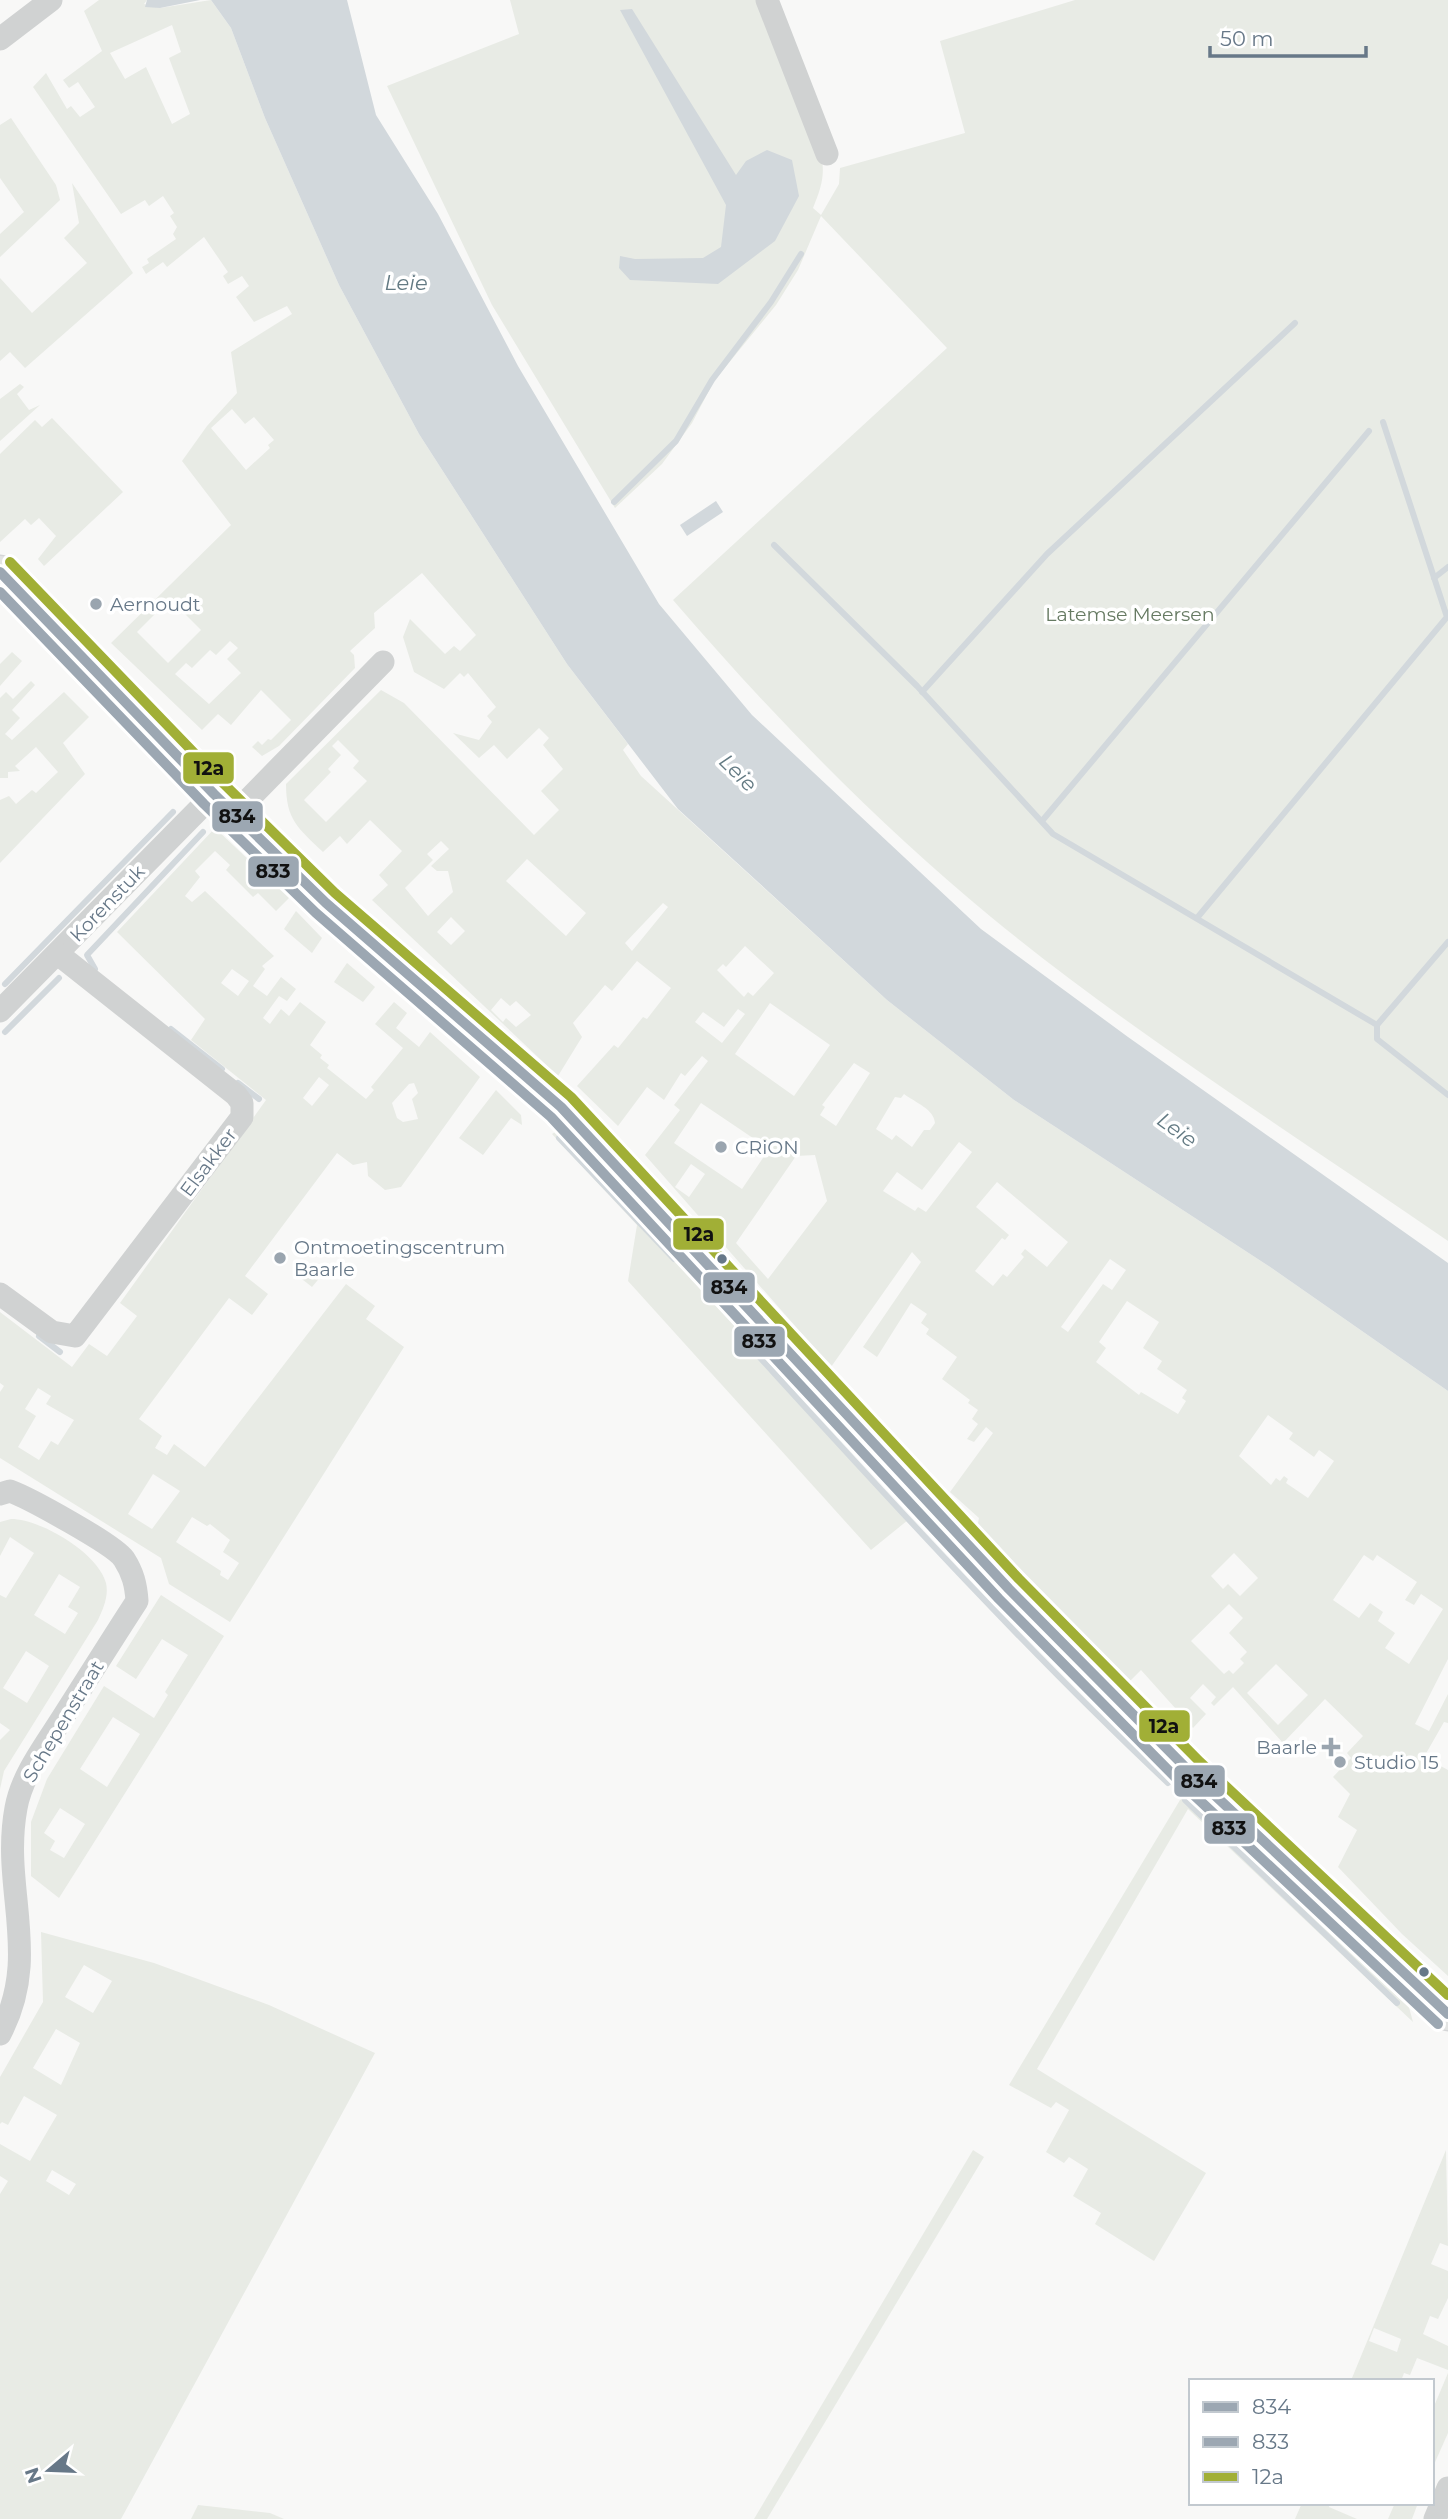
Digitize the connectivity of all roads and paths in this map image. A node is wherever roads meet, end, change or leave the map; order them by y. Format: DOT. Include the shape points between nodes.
graph roads {
  1 [pos="51,0"];
  2 [pos="767,0"];
  3 [pos="0,39"];
  4 [pos="827,154"];
  5 [pos="0,572"];
  6 [pos="383,662"];
  7 [pos="224,804"];
  8 [pos="58,954"];
  9 [pos="0,1011"];
  10 [pos="0,1294"];
  11 [pos="0,1494"];
  12 [pos="1448,2014"];
  13 [pos="0,2034"];
  14 [pos="1448,2488"];
  15 [pos="1435,2519"];
  1 -- 3 [label="street"];
  2 -- 4 [label="street"];
  5 -- 7 [label="main road"];
  6 -- 7 [label="street, Korenstuk"];
  7 -- 8 [label="street, Korenstuk"];
  7 -- 12 [label="main road" via="326,903 561,1107 1009,1589 1190,1772"];
  8 -- 9 [label="street, Korenstuk"];
  8 -- 10 [label="street, Elsakker" via="236,1094 242,1103 242,1117 75,1336 52,1332"];
  11 -- 13 [label="street, Schepenstraat" via="10,1491 30,1499 122,1556 135,1581 137,1601 33,1765 16,1806 12,1848 22,1967 13,2009"];
  14 -- 15 [label="street"];
}
